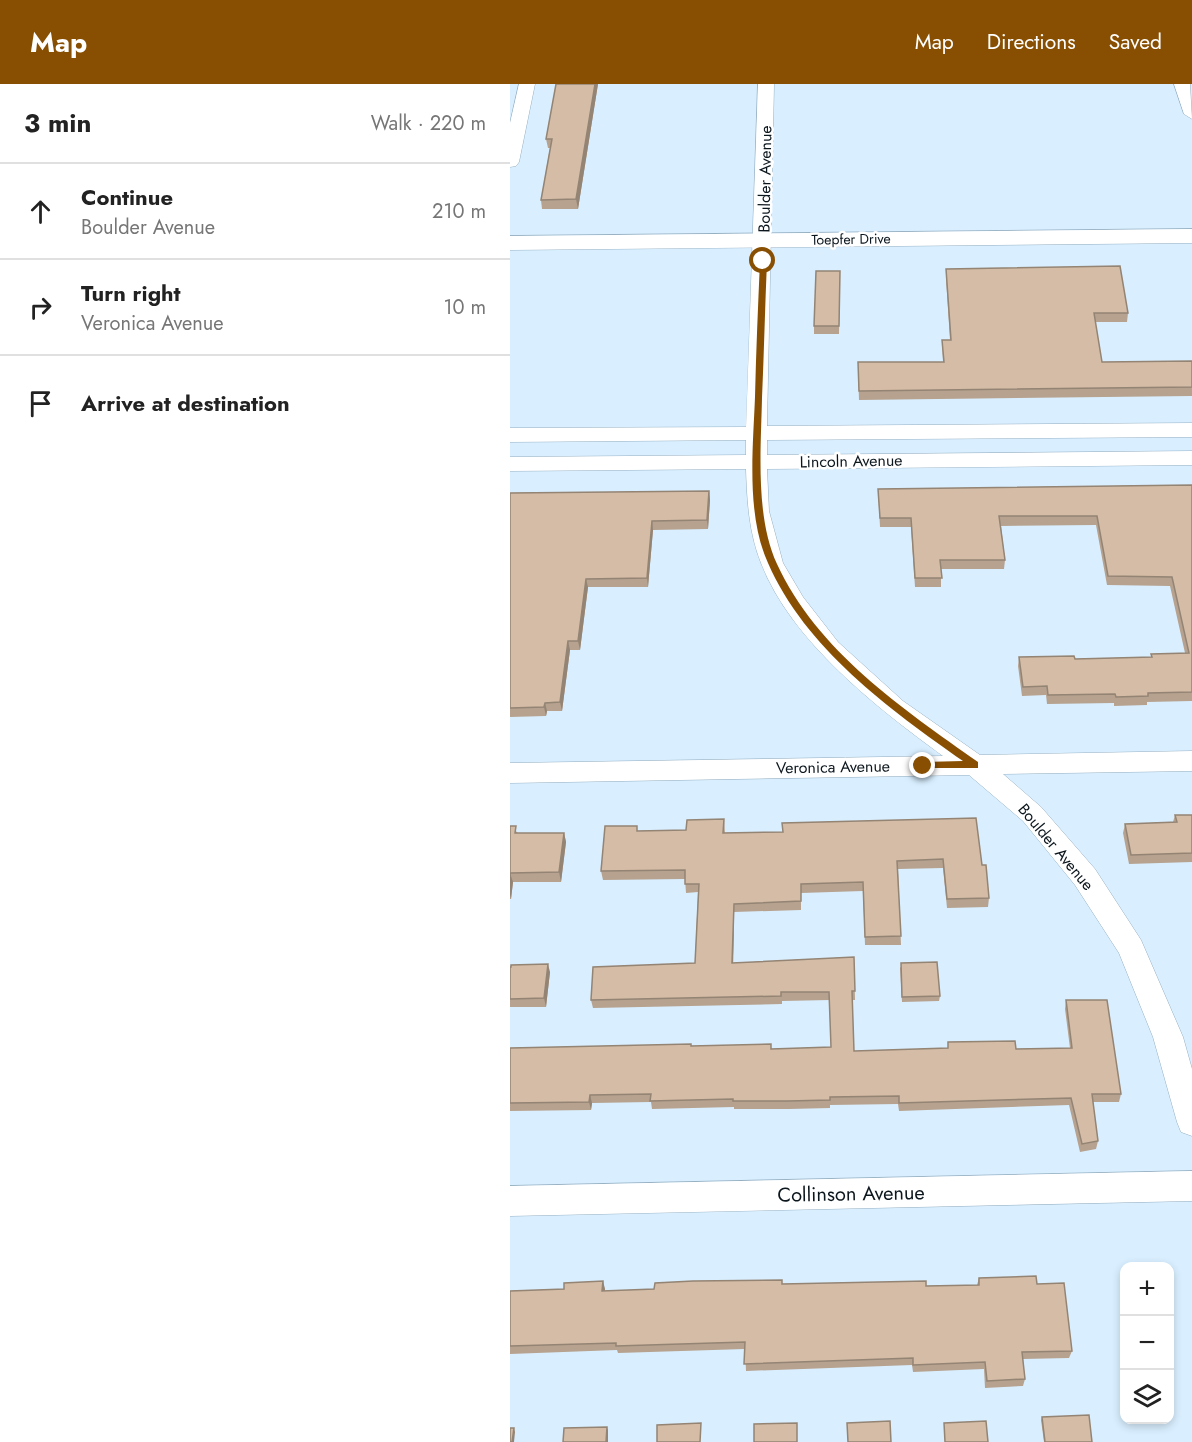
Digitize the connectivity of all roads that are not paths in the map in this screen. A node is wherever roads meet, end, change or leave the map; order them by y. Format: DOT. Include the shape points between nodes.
graph roads {
  1 [pos="527,84"];
  2 [pos="766,84"];
  3 [pos="1182,84"];
  4 [pos="1192,114"];
  5 [pos="510,162"];
  6 [pos="1192,236"];
  7 [pos="764,240"];
  8 [pos="510,243"];
  9 [pos="1192,430"];
  10 [pos="757,432"];
  11 [pos="510,435"];
  12 [pos="1192,458"];
  13 [pos="756,461"];
  14 [pos="510,464"];
  15 [pos="1192,761"];
  16 [pos="975,765"];
  17 [pos="510,773"];
  18 [pos="1192,1122"];
  19 [pos="1192,1186"];
  20 [pos="510,1201"];
  1 -- 5 [label="street"];
  2 -- 7 [label="street, Boulder Avenue"];
  3 -- 4 [label="street"];
  6 -- 7 [label="street, Toepfer Drive"];
  7 -- 8 [label="street, Toepfer Drive"];
  7 -- 10 [label="street, Boulder Avenue"];
  9 -- 10 [label="street, Lincoln Avenue"];
  10 -- 11 [label="street, Lincoln Avenue"];
  10 -- 13 [label="street, Boulder Avenue"];
  12 -- 13 [label="street, Lincoln Avenue"];
  13 -- 14 [label="street, Lincoln Avenue"];
  13 -- 16 [label="street, Boulder Avenue" via="758,511 771,562 794,602 830,648 894,708"];
  15 -- 16 [label="street, Veronica Avenue"];
  16 -- 17 [label="street, Veronica Avenue"];
  16 -- 18 [label="street, Boulder Avenue" via="1032,814 1085,877 1131,948 1168,1037"];
  19 -- 20 [label="street, Collinson Avenue"];
}
